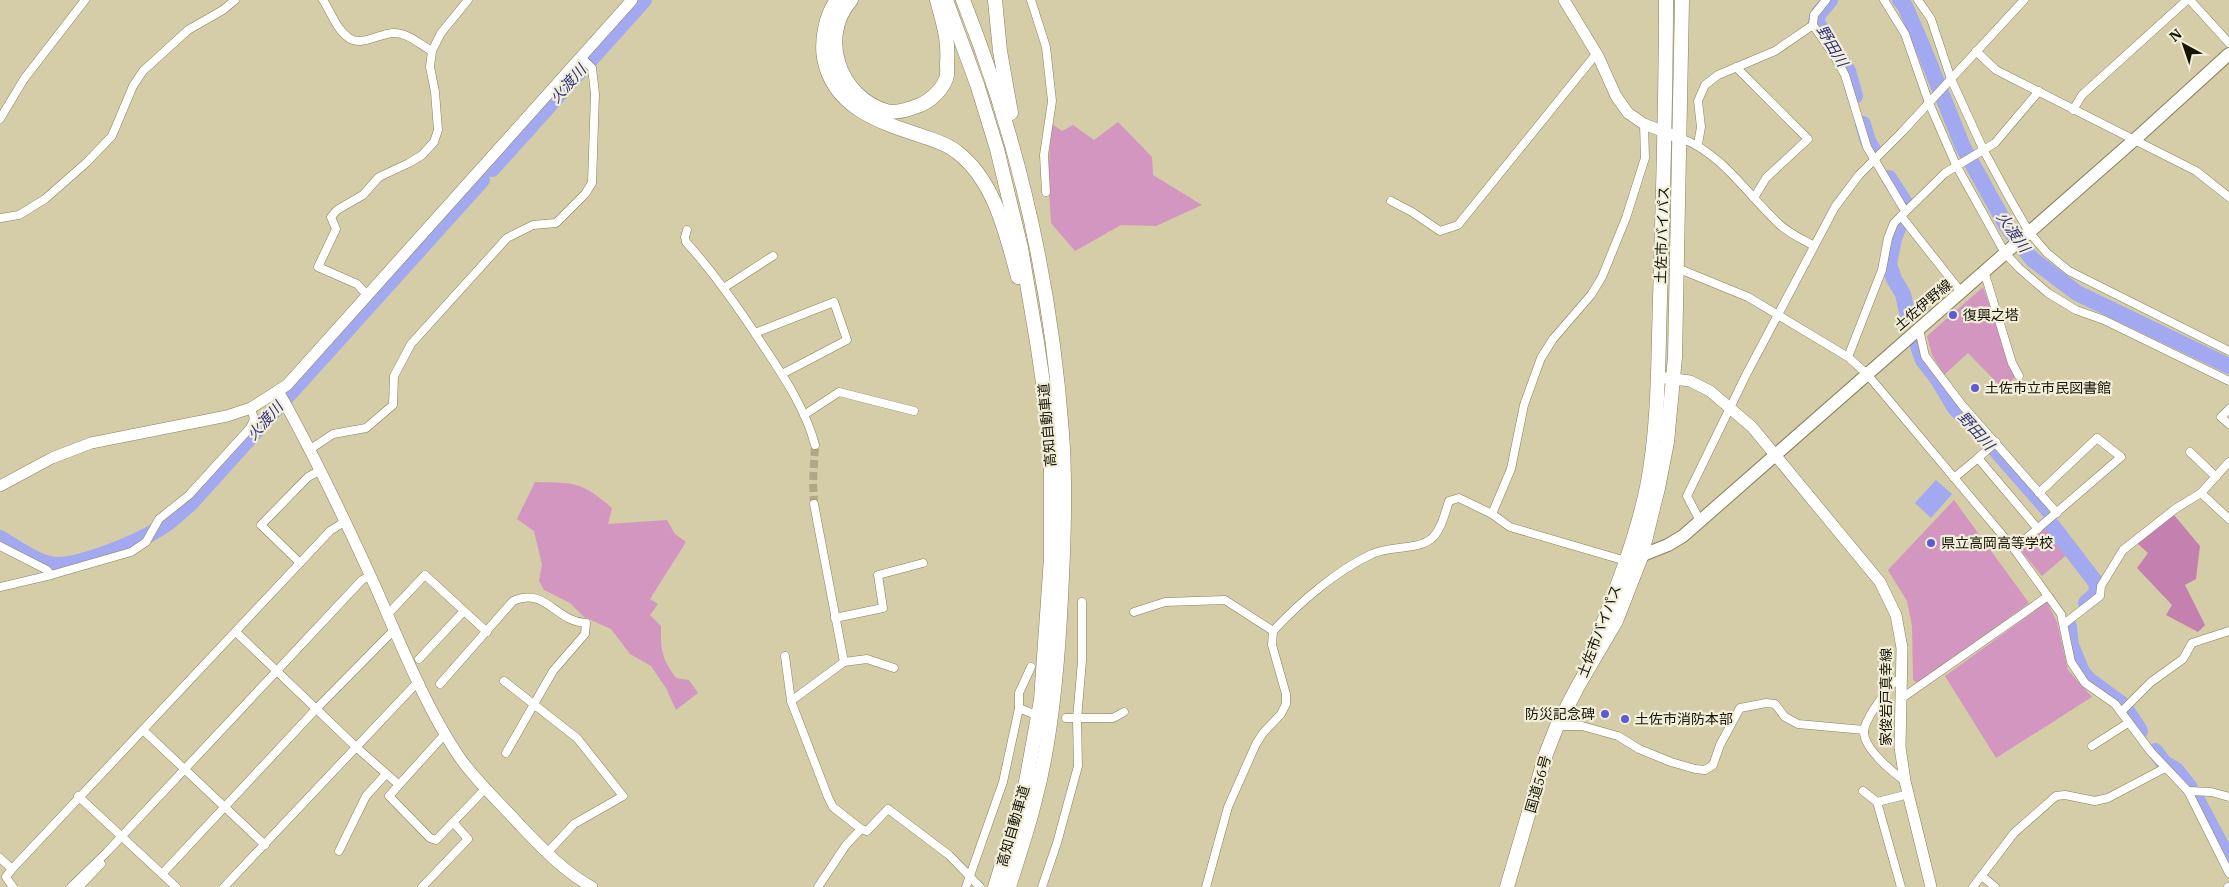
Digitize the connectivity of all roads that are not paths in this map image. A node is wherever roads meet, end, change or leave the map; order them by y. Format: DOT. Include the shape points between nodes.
graph roads {
  1 [pos="85,0"];
  2 [pos="236,0"];
  3 [pos="323,0"];
  4 [pos="468,0"];
  5 [pos="632,0"];
  6 [pos="837,0"];
  7 [pos="852,0"];
  8 [pos="937,0"];
  9 [pos="946,0"];
  10 [pos="963,0"];
  11 [pos="995,0"];
  12 [pos="1031,0"];
  13 [pos="1564,0"];
  14 [pos="1666,0"];
  15 [pos="1682,0"];
  16 [pos="1826,0"];
  17 [pos="1884,0"];
  18 [pos="1918,0"];
  19 [pos="2024,0"];
  20 [pos="2189,0"];
  21 [pos="1812,25"];
  22 [pos="2229,43"];
  23 [pos="432,51"];
  24 [pos="1976,51"];
  25 [pos="1597,53"];
  26 [pos="2229,54"];
  27 [pos="581,57"];
  28 [pos="1736,67"];
  29 [pos="1949,81"];
  30 [pos="2039,91"];
  31 [pos="1930,102"];
  32 [pos="2073,110"];
  33 [pos="0,119"];
  34 [pos="1644,124"];
  35 [pos="1665,132"];
  36 [pos="1680,138"];
  37 [pos="2135,139"];
  38 [pos="1698,144"];
  39 [pos="1014,145"];
  40 [pos="1981,153"];
  41 [pos="1874,159"];
  42 [pos="1958,164"];
  43 [pos="1046,192"];
  44 [pos="2229,197"];
  45 [pos="1754,198"];
  46 [pos="1391,201"];
  47 [pos="1903,213"];
  48 [pos="0,218"];
  49 [pos="687,230"];
  50 [pos="2028,233"];
  51 [pos="1814,246"];
  52 [pos="2007,251"];
  53 [pos="773,256"];
  54 [pos="1677,268"];
  55 [pos="1984,272"];
  56 [pos="725,287"];
  57 [pos="1961,292"];
  58 [pos="367,295"];
  59 [pos="1778,315"];
  60 [pos="1919,329"];
  61 [pos="756,334"];
  62 [pos="2229,351"];
  63 [pos="1848,357"];
  64 [pos="782,374"];
  65 [pos="1867,374"];
  66 [pos="2019,376"];
  67 [pos="1657,377"];
  68 [pos="1673,379"];
  69 [pos="2229,381"];
  70 [pos="282,397"];
  71 [pos="251,408"];
  72 [pos="1731,408"];
  73 [pos="2229,409"];
  74 [pos="914,411"];
  75 [pos="804,415"];
  76 [pos="2229,424"];
  77 [pos="1050,437"];
  78 [pos="1996,442"];
  79 [pos="815,445"];
  80 [pos="309,450"];
  81 [pos="2190,452"];
  82 [pos="1776,455"];
  83 [pos="1978,458"];
  84 [pos="2229,462"];
  85 [pos="319,471"];
  86 [pos="2216,477"];
  87 [pos="1954,478"];
  88 [pos="0,486"];
  89 [pos="2039,493"];
  90 [pos="2201,493"];
  91 [pos="814,504"];
  92 [pos="2057,513"];
  93 [pos="1492,514"];
  94 [pos="2229,519"];
  95 [pos="1700,520"];
  96 [pos="344,522"];
  97 [pos="2038,529"];
  98 [pos="0,546"];
  99 [pos="2014,549"];
  100 [pos="1640,557"];
  101 [pos="1626,561"];
  102 [pos="300,563"];
  103 [pos="923,563"];
  104 [pos="50,575"];
  105 [pos="370,576"];
  106 [pos="0,587"];
  107 [pos="2048,596"];
  108 [pos="1082,602"];
  109 [pos="464,611"];
  110 [pos="1134,612"];
  111 [pos="387,615"];
  112 [pos="835,618"];
  113 [pos="2064,624"];
  114 [pos="394,630"];
  115 [pos="2229,630"];
  116 [pos="1273,631"];
  117 [pos="236,632"];
  118 [pos="487,632"];
  119 [pos="785,656"];
  120 [pos="419,660"];
  121 [pos="844,662"];
  122 [pos="1032,667"];
  123 [pos="894,668"];
  124 [pos="276,671"];
  125 [pos="1901,678"];
  126 [pos="504,681"];
  127 [pos="420,683"];
  128 [pos="440,684"];
  129 [pos="1579,684"];
  130 [pos="1902,698"];
  131 [pos="791,701"];
  132 [pos="534,706"];
  133 [pos="317,708"];
  134 [pos="1019,708"];
  135 [pos="2122,711"];
  136 [pos="1124,712"];
  137 [pos="1031,713"];
  138 [pos="1066,718"];
  139 [pos="1077,719"];
  140 [pos="2128,723"];
  141 [pos="1557,726"];
  142 [pos="143,730"];
  143 [pos="1864,730"];
  144 [pos="446,734"];
  145 [pos="2092,746"];
  146 [pos="356,747"];
  147 [pos="506,753"];
  148 [pos="184,768"];
  149 [pos="2165,768"];
  150 [pos="386,774"];
  151 [pos="1905,780"];
  152 [pos="398,784"];
  153 [pos="486,788"];
  154 [pos="1863,791"];
  155 [pos="2188,791"];
  156 [pos="1909,794"];
  157 [pos="78,796"];
  158 [pos="2229,797"];
  159 [pos="1877,802"];
  160 [pos="224,806"];
  161 [pos="453,822"];
  162 [pos="862,829"];
  163 [pos="121,836"];
  164 [pos="265,845"];
  165 [pos="339,851"];
  166 [pos="107,852"];
  167 [pos="547,853"];
  168 [pos="0,858"];
  169 [pos="12,870"];
  170 [pos="2229,873"];
  171 [pos="162,874"];
  172 [pos="970,876"];
  173 [pos="1982,876"];
  174 [pos="13,887"];
  175 [pos="71,887"];
  176 [pos="79,887"];
  177 [pos="176,887"];
  178 [pos="224,887"];
  179 [pos="422,887"];
  180 [pos="592,887"];
  181 [pos="818,887"];
  182 [pos="966,887"];
  183 [pos="980,887"];
  184 [pos="995,887"];
  185 [pos="1009,887"];
  186 [pos="1042,887"];
  187 [pos="1206,887"];
  188 [pos="1507,887"];
  189 [pos="1901,887"];
  190 [pos="1931,887"];
  191 [pos="1974,887"];
  192 [pos="1994,887"];
  1 -- 33 [label="street" via="24,79"];
  2 -- 48 [label="street" via="188,30 143,71 133,86 112,136 86,163 46,199 19,215"];
  3 -- 23 [label="street" via="339,28 350,39 360,42 394,33 410,37"];
  4 -- 23 [label="street" via="441,33"];
  5 -- 27 [label="street"];
  6 -- 77 [label="highway" via="824,34 823,53 826,69 836,88 848,103 868,117 956,151 977,173 991,196 1003,223 1018,279"];
  7 -- 8 [label="highway" via="845,7 834,46 838,64 844,79 864,99 887,112 907,110 926,103 946,79 949,44"];
  9 -- 77 [label="highway, 高知自動車道" via="997,149 1021,248"];
  10 -- 39 [label="highway, 高知自動車道"];
  11 -- 39 [label="highway"];
  12 -- 43 [label="street" via="1046,46 1052,101 1044,155"];
  13 -- 25 [label="street"];
  14 -- 35 [label="highway, 土佐市バイパス"];
  15 -- 36 [label="highway, 土佐市バイパス"];
  16 -- 21 [label="street" via="1814,15"];
  17 -- 31 [label="street" via="1904,34"];
  18 -- 29 [label="street" via="1931,19"];
  19 -- 24 [label="street"];
  20 -- 22 [label="street"];
  20 -- 32 [label="street" via="2082,95"];
  21 -- 28 [label="street" via="1775,51"];
  21 -- 41 [label="street" via="1845,75 1867,147"];
  23 -- 58 [label="street" via="430,66 436,92 438,130 434,142 410,163 379,177 363,195 337,210 331,218 336,229 318,268 357,284"];
  24 -- 29 [label="street"];
  24 -- 30 [label="street" via="1996,70"];
  25 -- 34 [label="street" via="1616,96 1628,113"];
  25 -- 46 [label="street" via="1458,224 1440,231"];
  26 -- 37 [label="main road, 土佐伊野線"];
  27 -- 58 [label="street"];
  27 -- 80 [label="street" via="592,68 595,94 592,183 585,194 556,224 532,225 507,238 411,344 394,376 393,405 366,428 333,434"];
  28 -- 38 [label="street" via="1705,85 1698,101 1701,127"];
  28 -- 45 [label="street" via="1808,139 1766,178"];
  29 -- 31 [label="street"];
  29 -- 40 [label="street"];
  30 -- 32 [label="street"];
  30 -- 40 [label="street" via="1995,143"];
  31 -- 41 [label="street"];
  31 -- 42 [label="street"];
  32 -- 37 [label="street"];
  34 -- 35 [label="street"];
  34 -- 93 [label="street" via="1645,158 1626,218 1602,277 1541,358 1524,405 1511,469"];
  35 -- 36 [label="street"];
  35 -- 67 [label="highway, 土佐市バイパス"];
  36 -- 38 [label="street"];
  36 -- 54 [label="highway, 土佐市バイパス"];
  37 -- 44 [label="street" via="2196,171"];
  37 -- 50 [label="main road, 土佐伊野線"];
  38 -- 45 [label="street"];
  39 -- 185 [label="highway, 高知自動車道" via="1037,244 1053,339 1062,434 1063,550 1053,703 1036,798"];
  40 -- 42 [label="street"];
  40 -- 50 [label="street"];
  41 -- 47 [label="street"];
  41 -- 51 [label="street" via="1835,207"];
  42 -- 47 [label="street"];
  42 -- 52 [label="street"];
  45 -- 51 [label="street" via="1779,224"];
  47 -- 57 [label="street"];
  47 -- 63 [label="street" via="1894,223 1888,238 1882,270"];
  49 -- 56 [label="street" via="686,242"];
  50 -- 52 [label="main road, 土佐伊野線"];
  50 -- 62 [label="street" via="2069,271"];
  51 -- 59 [label="street"];
  52 -- 55 [label="main road, 土佐伊野線"];
  52 -- 69 [label="street" via="2048,293 2076,310 2104,320"];
  53 -- 56 [label="street"];
  54 -- 59 [label="street" via="1748,297"];
  54 -- 68 [label="highway, 土佐市バイパス"];
  55 -- 57 [label="main road, 土佐伊野線"];
  55 -- 66 [label="street"];
  56 -- 61 [label="street"];
  57 -- 60 [label="main road, 土佐伊野線"];
  58 -- 70 [label="street" via="287,385"];
  59 -- 63 [label="street"];
  59 -- 72 [label="street"];
  60 -- 65 [label="main road, 土佐伊野線"];
  60 -- 78 [label="street" via="1925,356 1962,405"];
  61 -- 64 [label="street"];
  61 -- 64 [label="street" via="834,302 847,340"];
  63 -- 65 [label="street"];
  64 -- 75 [label="street"];
  65 -- 82 [label="main road, 土佐伊野線"];
  65 -- 87 [label="street"];
  67 -- 68 [label="street, 家俊岩戸真幸線"];
  67 -- 101 [label="highway, 土佐市バイパス" via="1648,479"];
  68 -- 72 [label="street, 家俊岩戸真幸線" via="1690,381 1710,391"];
  68 -- 100 [label="highway, 土佐市バイパス" via="1667,442"];
  70 -- 71 [label="street"];
  70 -- 80 [label="street"];
  71 -- 88 [label="street" via="227,416 91,442 52,458"];
  71 -- 104 [label="street" via="254,419 250,428 189,495 153,527 149,537 131,552"];
  72 -- 82 [label="street, 家俊岩戸真幸線"];
  72 -- 95 [label="street" via="1687,496"];
  73 -- 76 [label="street" via="2221,417"];
  74 -- 75 [label="street" via="839,392"];
  75 -- 79 [label="street"];
  77 -- 184 [label="highway, 高知自動車道" via="1051,558 1041,700 1024,793"];
  78 -- 83 [label="street"];
  78 -- 89 [label="street"];
  80 -- 85 [label="street"];
  81 -- 86 [label="street"];
  82 -- 95 [label="main road, 土佐伊野線"];
  82 -- 125 [label="street, 家俊岩戸真幸線" via="1880,582 1896,615 1902,648"];
  83 -- 87 [label="street"];
  83 -- 97 [label="street"];
  84 -- 86 [label="street"];
  85 -- 96 [label="street"];
  85 -- 102 [label="street" via="308,477 261,525"];
  86 -- 90 [label="street"];
  87 -- 99 [label="street"];
  89 -- 92 [label="street"];
  89 -- 92 [label="street" via="2097,438 2121,457"];
  90 -- 94 [label="street"];
  90 -- 113 [label="street" via="2123,550 2100,586 2100,596"];
  91 -- 112 [label="street"];
  92 -- 97 [label="street"];
  93 -- 101 [label="street" via="1510,526"];
  93 -- 116 [label="street" via="1459,498 1449,501 1438,531 1431,539 1421,544 1373,553 1332,579"];
  95 -- 100 [label="main road, 土佐伊野線" via="1683,536"];
  96 -- 102 [label="street" via="330,531"];
  96 -- 105 [label="street"];
  97 -- 99 [label="street"];
  98 -- 104 [label="street" via="47,570"];
  99 -- 107 [label="street"];
  100 -- 101 [label="main road, 土佐伊野線"];
  100 -- 129 [label="highway, 土佐市バイパス" via="1616,620"];
  101 -- 129 [label="highway, 土佐市バイパス"];
  102 -- 117 [label="street"];
  103 -- 112 [label="street" via="878,575 883,608"];
  104 -- 106 [label="street"];
  105 -- 111 [label="street"];
  105 -- 124 [label="street" via="362,580"];
  107 -- 113 [label="street"];
  107 -- 130 [label="street"];
  108 -- 139 [label="street" via="1082,661"];
  109 -- 111 [label="street" via="425,575"];
  109 -- 118 [label="street"];
  109 -- 120 [label="street"];
  110 -- 116 [label="street" via="1165,602 1225,600"];
  111 -- 114 [label="street"];
  112 -- 121 [label="street"];
  113 -- 135 [label="street" via="2071,662 2085,683"];
  114 -- 127 [label="street"];
  114 -- 133 [label="street"];
  115 -- 135 [label="street" via="2192,643 2183,659 2151,682"];
  116 -- 187 [label="street" via="1272,645 1286,704 1256,744 1228,807"];
  117 -- 124 [label="street"];
  117 -- 142 [label="street"];
  118 -- 128 [label="street"];
  118 -- 132 [label="street" via="513,602 530,596 540,599 568,619 586,623 584,634 553,671"];
  119 -- 131 [label="street"];
  121 -- 123 [label="street" via="867,659"];
  121 -- 131 [label="street"];
  122 -- 134 [label="street" via="1019,693"];
  124 -- 133 [label="street"];
  124 -- 148 [label="street"];
  125 -- 130 [label="street, 家俊岩戸真幸線"];
  125 -- 143 [label="street" via="1890,684"];
  126 -- 132 [label="street"];
  127 -- 144 [label="street"];
  127 -- 146 [label="street"];
  129 -- 141 [label="highway, 国道56号"];
  130 -- 151 [label="street, 家俊岩戸真幸線" via="1900,747"];
  131 -- 162 [label="street" via="830,802"];
  132 -- 147 [label="street"];
  132 -- 167 [label="street" via="577,738 623,796 574,824"];
  133 -- 146 [label="street"];
  133 -- 160 [label="street"];
  134 -- 137 [label="street"];
  134 -- 172 [label="street" via="1002,782"];
  135 -- 140 [label="street"];
  136 -- 139 [label="street" via="1113,718"];
  138 -- 139 [label="street"];
  139 -- 186 [label="street" via="1078,766"];
  140 -- 145 [label="street"];
  140 -- 149 [label="street"];
  141 -- 143 [label="street" via="1582,726 1618,736 1663,759 1705,770 1713,765 1740,708 1775,704 1785,717 1798,724"];
  141 -- 188 [label="highway, 国道56号"];
  142 -- 148 [label="street"];
  142 -- 157 [label="street"];
  143 -- 151 [label="street" via="1872,750"];
  144 -- 152 [label="street"];
  144 -- 153 [label="street"];
  146 -- 150 [label="street"];
  146 -- 164 [label="street"];
  148 -- 160 [label="street"];
  148 -- 163 [label="street"];
  149 -- 155 [label="street"];
  149 -- 173 [label="street" via="2108,798 2056,796 2014,834"];
  150 -- 152 [label="street"];
  150 -- 165 [label="street" via="366,796"];
  151 -- 156 [label="street, 家俊岩戸真幸線"];
  152 -- 161 [label="street" via="389,796 430,838 436,840"];
  153 -- 161 [label="street"];
  153 -- 167 [label="street"];
  154 -- 159 [label="street"];
  155 -- 158 [label="street"];
  155 -- 170 [label="street"];
  156 -- 159 [label="street"];
  156 -- 190 [label="street, 家俊岩戸真幸線"];
  157 -- 163 [label="street"];
  157 -- 169 [label="street"];
  159 -- 189 [label="street"];
  160 -- 164 [label="street"];
  160 -- 171 [label="street"];
  161 -- 179 [label="street" via="468,839"];
  162 -- 172 [label="street" via="867,830 888,809"];
  162 -- 181 [label="street" via="846,845"];
  163 -- 166 [label="street"];
  163 -- 171 [label="street"];
  164 -- 178 [label="street"];
  166 -- 175 [label="street"];
  166 -- 176 [label="street" via="104,862"];
  167 -- 180 [label="street" via="575,878"];
  168 -- 169 [label="street"];
  169 -- 174 [label="street" via="6,877"];
  171 -- 177 [label="street"];
  172 -- 182 [label="street"];
  172 -- 183 [label="street"];
  173 -- 191 [label="street"];
  173 -- 192 [label="street"];
}
